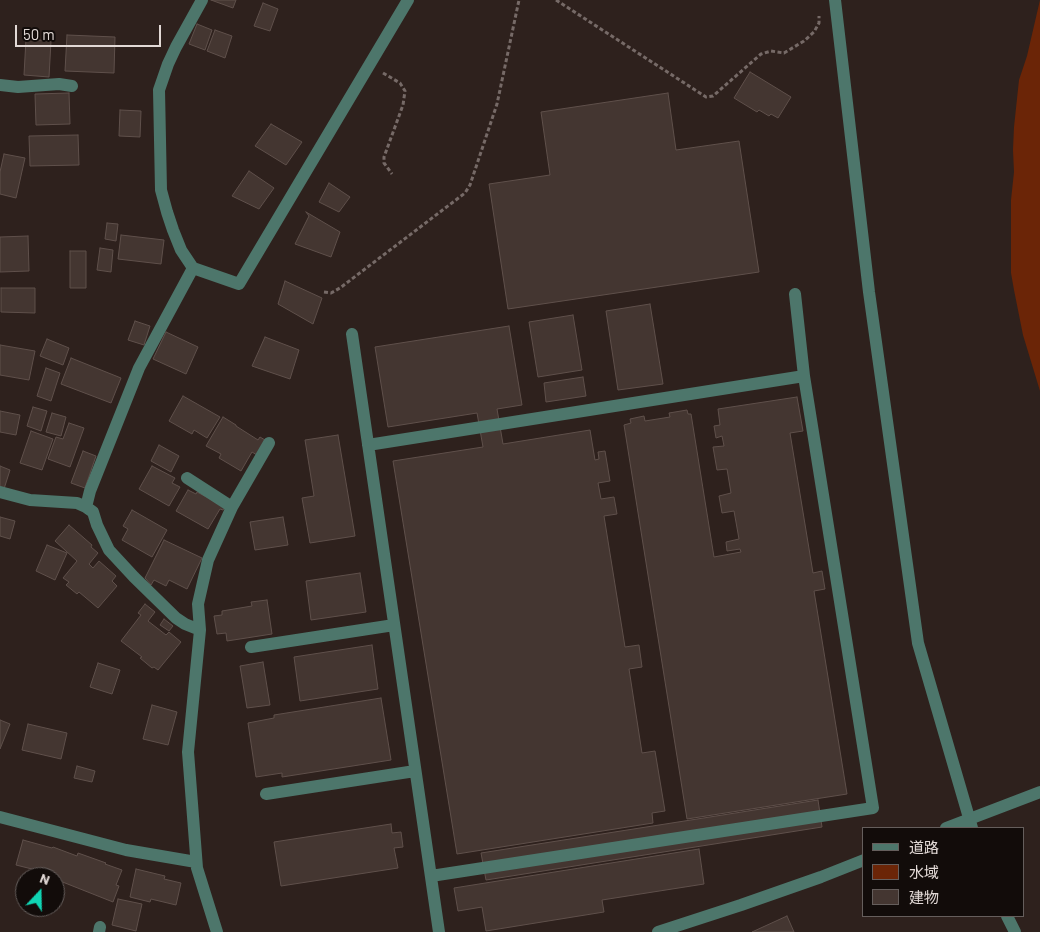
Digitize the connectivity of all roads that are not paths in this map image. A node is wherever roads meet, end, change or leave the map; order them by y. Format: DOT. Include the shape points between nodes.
graph roads {
  1 [pos="202,0"];
  2 [pos="408,0"];
  3 [pos="835,0"];
  4 [pos="0,85"];
  5 [pos="72,86"];
  6 [pos="193,268"];
  7 [pos="795,294"];
  8 [pos="352,334"];
  9 [pos="804,376"];
  10 [pos="269,443"];
  11 [pos="368,445"];
  12 [pos="187,478"];
  13 [pos="0,492"];
  14 [pos="86,507"];
  15 [pos="232,507"];
  16 [pos="394,625"];
  17 [pos="200,630"];
  18 [pos="251,647"];
  19 [pos="415,771"];
  20 [pos="1040,792"];
  21 [pos="266,794"];
  22 [pos="0,816"];
  23 [pos="973,821"];
  24 [pos="950,827"];
  25 [pos="862,861"];
  26 [pos="196,862"];
  27 [pos="431,876"];
  28 [pos="1008,917"];
  29 [pos="218,932"];
  30 [pos="439,932"];
  31 [pos="658,932"];
  32 [pos="1014,932"];
  1 -- 6 [label="street" via="176,47 159,90 161,190 181,250"];
  2 -- 6 [label="street" via="239,284"];
  3 -- 23 [label="street" via="869,292 918,643"];
  4 -- 5 [label="street"];
  6 -- 14 [label="street" via="139,368"];
  7 -- 9 [label="street"];
  8 -- 11 [label="street"];
  9 -- 11 [label="street"];
  9 -- 27 [label="street" via="873,808"];
  10 -- 15 [label="street"];
  11 -- 16 [label="street"];
  12 -- 15 [label="street"];
  13 -- 14 [label="street" via="30,500 77,503"];
  14 -- 17 [label="street" via="93,512 109,550 134,577 176,618"];
  15 -- 17 [label="street" via="208,560 198,604"];
  16 -- 18 [label="street"];
  16 -- 19 [label="street"];
  17 -- 26 [label="street" via="188,752"];
  19 -- 21 [label="street"];
  19 -- 27 [label="street"];
  20 -- 23 [label="street"];
  22 -- 26 [label="street" via="126,850"];
  23 -- 24 [label="street"];
  25 -- 31 [label="street"];
  26 -- 29 [label="street"];
  27 -- 30 [label="street"];
  28 -- 32 [label="street"];
}
